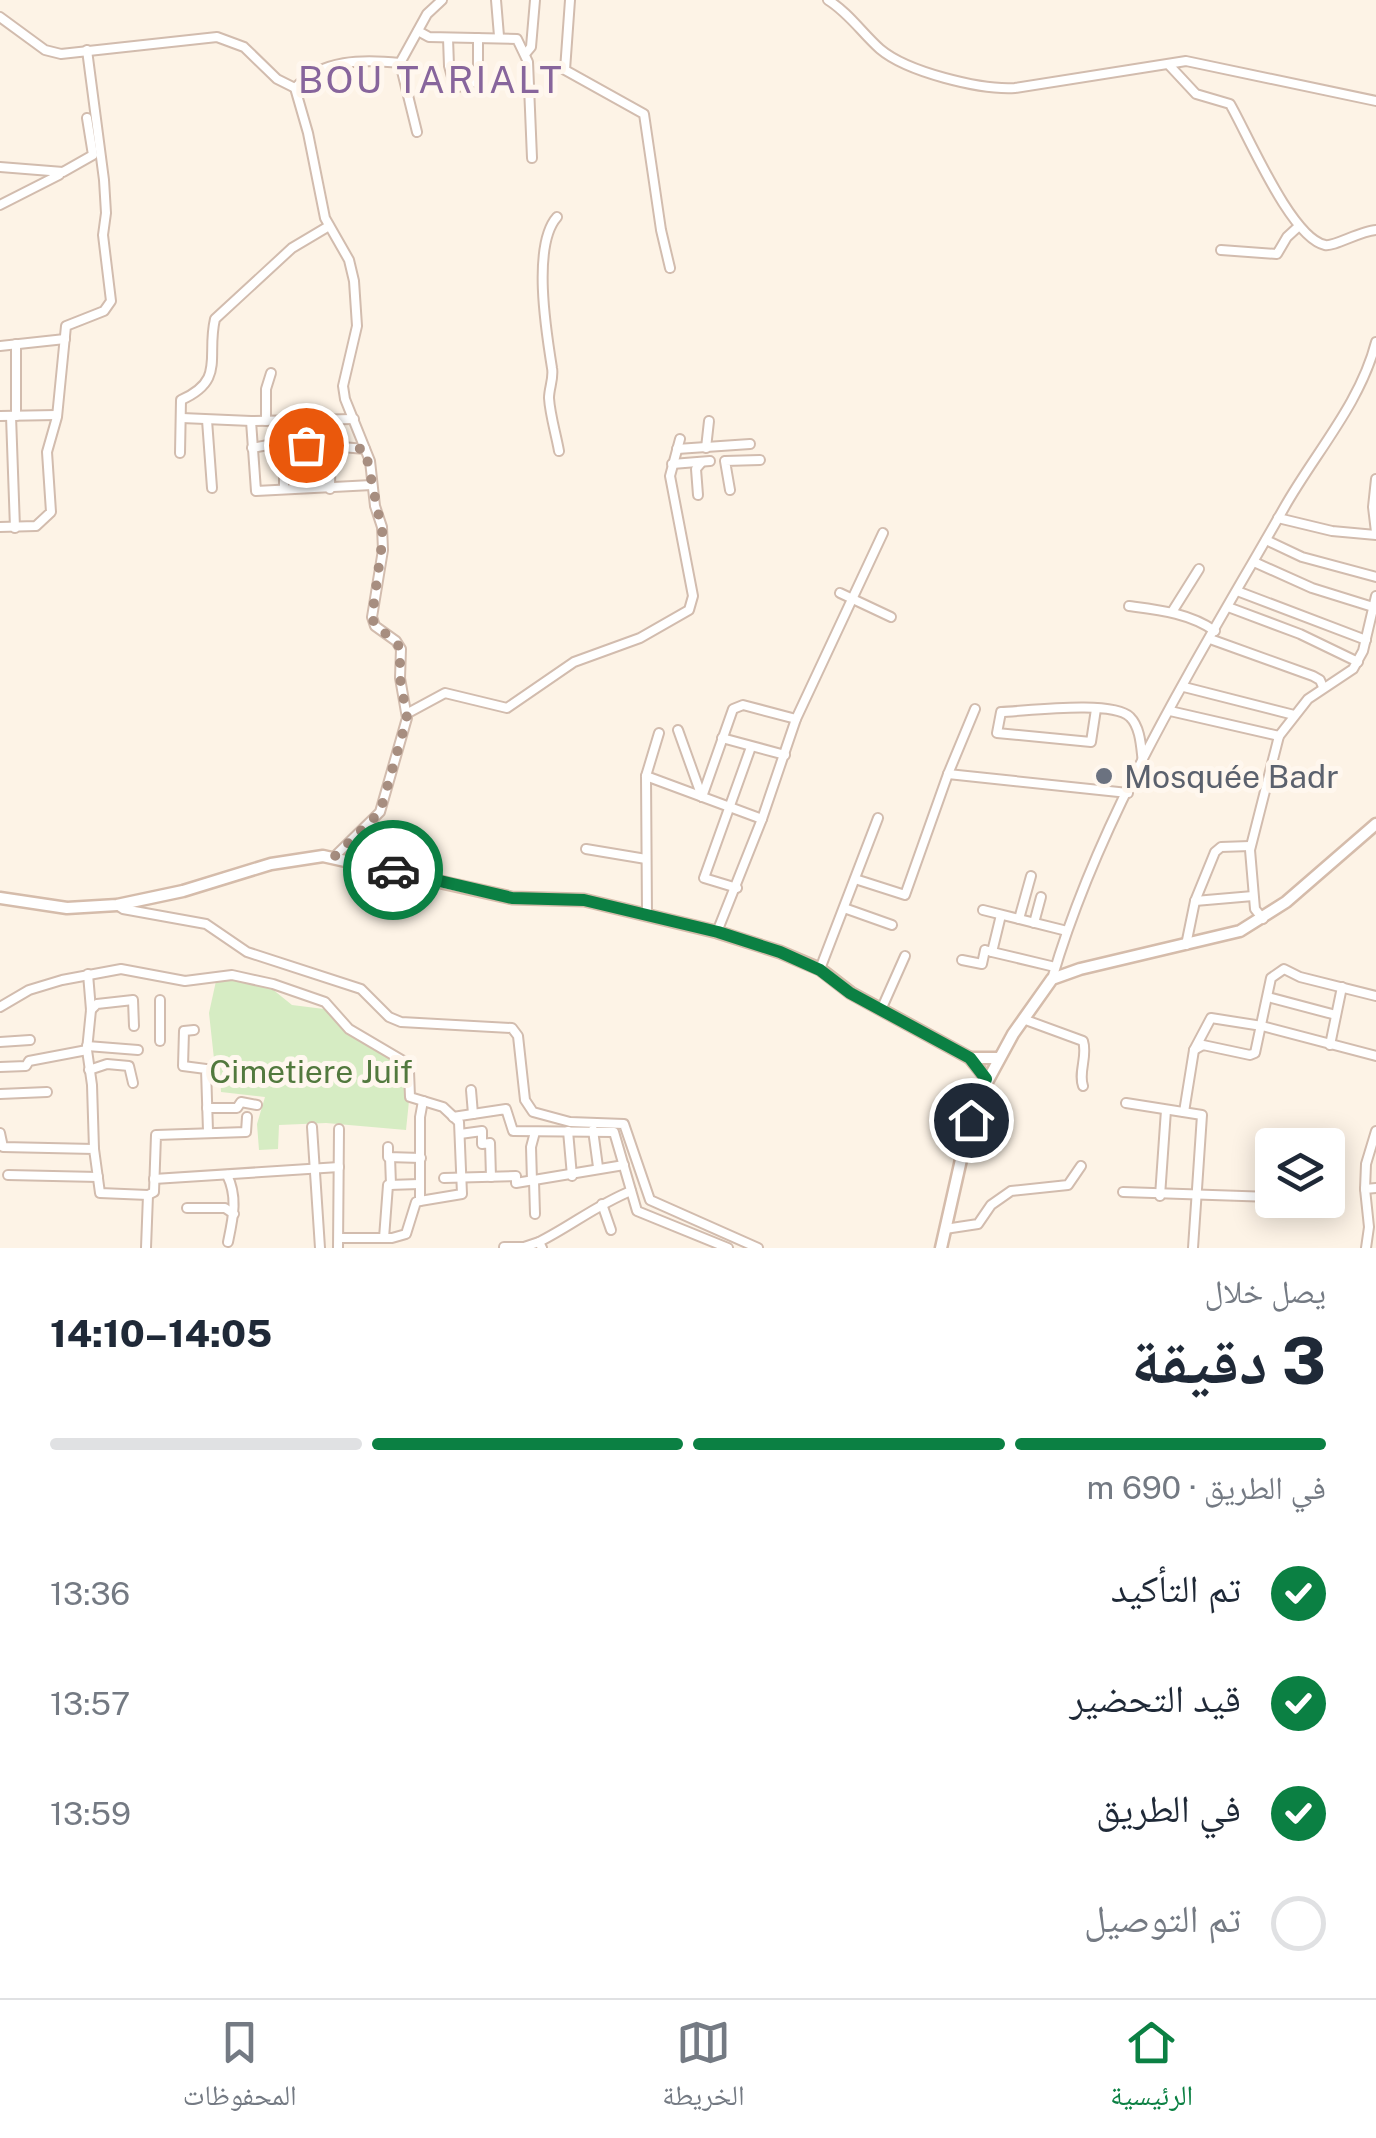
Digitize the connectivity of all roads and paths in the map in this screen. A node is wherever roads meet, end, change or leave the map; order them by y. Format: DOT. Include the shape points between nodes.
graph roads {
  1 [pos="442,0"];
  2 [pos="496,0"];
  3 [pos="535,0"];
  4 [pos="570,0"];
  5 [pos="828,0"];
  6 [pos="0,17"];
  7 [pos="418,31"];
  8 [pos="499,36"];
  9 [pos="448,38"];
  10 [pos="478,38"];
  11 [pos="87,50"];
  12 [pos="526,53"];
  13 [pos="400,63"];
  14 [pos="1168,66"];
  15 [pos="294,88"];
  16 [pos="1376,101"];
  17 [pos="87,118"];
  18 [pos="417,132"];
  19 [pos="532,158"];
  20 [pos="0,168"];
  21 [pos="64,172"];
  22 [pos="0,205"];
  23 [pos="557,217"];
  24 [pos="329,226"];
  25 [pos="1299,226"];
  26 [pos="1376,230"];
  27 [pos="1221,250"];
  28 [pos="670,268"];
  29 [pos="65,339"];
  30 [pos="1376,342"];
  31 [pos="16,344"];
  32 [pos="0,346"];
  33 [pos="272,373"];
  34 [pos="57,415"];
  35 [pos="0,416"];
  36 [pos="14,416"];
  37 [pos="182,418"];
  38 [pos="354,419"];
  39 [pos="207,420"];
  40 [pos="266,421"];
  41 [pos="331,421"];
  42 [pos="709,421"];
  43 [pos="251,422"];
  44 [pos="284,442"];
  45 [pos="750,444"];
  46 [pos="252,448"];
  47 [pos="328,448"];
  48 [pos="706,448"];
  49 [pos="365,449"];
  50 [pos="560,451"];
  51 [pos="180,453"];
  52 [pos="760,460"];
  53 [pos="307,462"];
  54 [pos="672,464"];
  55 [pos="713,465"];
  56 [pos="329,466"];
  57 [pos="1376,479"];
  58 [pos="372,485"];
  59 [pos="212,488"];
  60 [pos="284,489"];
  61 [pos="330,489"];
  62 [pos="730,490"];
  63 [pos="698,495"];
  64 [pos="1278,518"];
  65 [pos="0,527"];
  66 [pos="15,528"];
  67 [pos="884,534"];
  68 [pos="1376,534"];
  69 [pos="1266,540"];
  70 [pos="1254,562"];
  71 [pos="1199,569"];
  72 [pos="1376,577"];
  73 [pos="1237,591"];
  74 [pos="840,594"];
  75 [pos="1376,596"];
  76 [pos="853,600"];
  77 [pos="1129,606"];
  78 [pos="1228,607"];
  79 [pos="1373,607"];
  80 [pos="1172,612"];
  81 [pos="891,616"];
  82 [pos="1212,635"];
  83 [pos="1366,640"];
  84 [pos="1358,662"];
  85 [pos="1184,687"];
  86 [pos="1322,688"];
  87 [pos="1096,709"];
  88 [pos="975,710"];
  89 [pos="1170,711"];
  90 [pos="408,713"];
  91 [pos="1294,715"];
  92 [pos="796,719"];
  93 [pos="678,730"];
  94 [pos="659,732"];
  95 [pos="1279,736"];
  96 [pos="722,738"];
  97 [pos="752,746"];
  98 [pos="784,755"];
  99 [pos="1143,763"];
  100 [pos="948,774"];
  101 [pos="646,776"];
  102 [pos="1128,792"];
  103 [pos="702,797"];
  104 [pos="731,806"];
  105 [pos="878,818"];
  106 [pos="762,819"];
  107 [pos="1376,824"];
  108 [pos="1250,846"];
  109 [pos="586,850"];
  110 [pos="335,856"];
  111 [pos="646,860"];
  112 [pos="1031,876"];
  113 [pos="855,880"];
  114 [pos="736,888"];
  115 [pos="1253,896"];
  116 [pos="1041,897"];
  117 [pos="0,898"];
  118 [pos="1195,902"];
  119 [pos="117,905"];
  120 [pos="844,908"];
  121 [pos="984,910"];
  122 [pos="646,915"];
  123 [pos="1000,915"];
  124 [pos="1018,919"];
  125 [pos="1263,920"];
  126 [pos="1034,923"];
  127 [pos="892,924"];
  128 [pos="718,932"];
  129 [pos="1067,932"];
  130 [pos="1186,945"];
  131 [pos="992,952"];
  132 [pos="906,956"];
  133 [pos="962,960"];
  134 [pos="820,970"];
  135 [pos="1054,973"];
  136 [pos="88,974"];
  137 [pos="1342,987"];
  138 [pos="1376,996"];
  139 [pos="1268,997"];
  140 [pos="160,1000"];
  141 [pos="0,1007"];
  142 [pos="91,1010"];
  143 [pos="881,1010"];
  144 [pos="1336,1015"];
  145 [pos="1023,1019"];
  146 [pos="134,1026"];
  147 [pos="1262,1026"];
  148 [pos="30,1040"];
  149 [pos="0,1042"];
  150 [pos="1330,1045"];
  151 [pos="87,1048"];
  152 [pos="138,1050"];
  153 [pos="1194,1050"];
  154 [pos="183,1051"];
  155 [pos="198,1051"];
  156 [pos="1376,1056"];
  157 [pos="970,1058"];
  158 [pos="998,1058"];
  159 [pos="0,1067"];
  160 [pos="89,1070"];
  161 [pos="986,1079"];
  162 [pos="132,1083"];
  163 [pos="1083,1086"];
  164 [pos="471,1090"];
  165 [pos="47,1092"];
  166 [pos="0,1094"];
  167 [pos="423,1101"];
  168 [pos="1126,1103"];
  169 [pos="257,1105"];
  170 [pos="207,1108"];
  171 [pos="1166,1110"];
  172 [pos="1184,1112"];
  173 [pos="473,1114"];
  174 [pos="453,1116"];
  175 [pos="246,1117"];
  176 [pos="312,1128"];
  177 [pos="339,1129"];
  178 [pos="594,1130"];
  179 [pos="208,1131"];
  180 [pos="568,1131"];
  181 [pos="245,1132"];
  182 [pos="535,1132"];
  183 [pos="1376,1132"];
  184 [pos="0,1133"];
  185 [pos="460,1134"];
  186 [pos="245,1145"];
  187 [pos="388,1147"];
  188 [pos="94,1148"];
  189 [pos="390,1157"];
  190 [pos="421,1158"];
  191 [pos="1371,1164"];
  192 [pos="624,1165"];
  193 [pos="1081,1166"];
  194 [pos="338,1167"];
  195 [pos="598,1167"];
  196 [pos="316,1169"];
  197 [pos="8,1175"];
  198 [pos="227,1175"];
  199 [pos="98,1176"];
  200 [pos="462,1176"];
  201 [pos="572,1176"];
  202 [pos="491,1177"];
  203 [pos="444,1178"];
  204 [pos="154,1179"];
  205 [pos="533,1181"];
  206 [pos="420,1184"];
  207 [pos="391,1185"];
  208 [pos="1376,1188"];
  209 [pos="1365,1189"];
  210 [pos="631,1191"];
  211 [pos="1122,1192"];
  212 [pos="148,1195"];
  213 [pos="1160,1196"];
  214 [pos="1198,1197"];
  215 [pos="1255,1197"];
  216 [pos="420,1201"];
  217 [pos="602,1204"];
  218 [pos="188,1208"];
  219 [pos="234,1214"];
  220 [pos="535,1214"];
  221 [pos="945,1229"];
  222 [pos="611,1230"];
  223 [pos="390,1241"];
  224 [pos="228,1242"];
  225 [pos="338,1243"];
  226 [pos="540,1245"];
  227 [pos="146,1248"];
  228 [pos="320,1248"];
  229 [pos="504,1248"];
  230 [pos="727,1248"];
  231 [pos="758,1248"];
  232 [pos="940,1248"];
  233 [pos="1194,1248"];
  234 [pos="1366,1248"];
  1 -- 7 [label="street"];
  2 -- 8 [label="street"];
  3 -- 12 [label="street"];
  4 -- 28 [label="street" via="566,70 644,114"];
  5 -- 14 [label="street" via="898,61 988,88"];
  6 -- 11 [label="street" via="44,50"];
  7 -- 9 [label="street"];
  7 -- 13 [label="street"];
  8 -- 10 [label="street"];
  8 -- 12 [label="street" via="514,37"];
  9 -- 10 [label="street"];
  9 -- 10 [label="street" via="455,88 478,82"];
  11 -- 15 [label="street" via="222,38"];
  11 -- 29 [label="street" via="104,180 110,301 104,311 66,326"];
  12 -- 19 [label="street"];
  13 -- 15 [label="street" via="344,62"];
  13 -- 18 [label="street"];
  14 -- 16 [label="street" via="1190,61"];
  14 -- 25 [label="street" via="1196,94 1231,106"];
  15 -- 24 [label="street"];
  17 -- 21 [label="street" via="92,155"];
  20 -- 21 [label="street"];
  21 -- 22 [label="street"];
  23 -- 50 [label="street" via="548,226 542,285 553,372 548,395"];
  24 -- 37 [label="street" via="292,248 220,311 210,378 202,391 182,400"];
  24 -- 38 [label="street" via="354,281 357,326 343,386"];
  25 -- 26 [label="street" via="1328,246"];
  25 -- 27 [label="street" via="1276,254"];
  29 -- 31 [label="street"];
  29 -- 34 [label="street"];
  30 -- 64 [label="street" via="1355,395"];
  31 -- 32 [label="street"];
  31 -- 36 [label="street"];
  33 -- 40 [label="street"];
  34 -- 36 [label="street"];
  34 -- 66 [label="street" via="46,452 51,512 36,526"];
  35 -- 36 [label="street"];
  36 -- 66 [label="street"];
  37 -- 39 [label="street"];
  37 -- 51 [label="street"];
  38 -- 41 [label="street"];
  38 -- 49 [label="street"];
  39 -- 43 [label="street"];
  39 -- 59 [label="street"];
  40 -- 41 [label="street"];
  40 -- 43 [label="street"];
  41 -- 47 [label="street"];
  42 -- 48 [label="street"];
  43 -- 46 [label="street"];
  44 -- 46 [label="street"];
  44 -- 47 [label="street"];
  44 -- 60 [label="street"];
  45 -- 48 [label="street"];
  46 -- 60 [label="street" via="256,491"];
  47 -- 49 [label="street"];
  47 -- 56 [label="street"];
  48 -- 54 [label="street" via="679,444"];
  49 -- 58 [label="street"];
  52 -- 55 [label="street"];
  53 -- 56 [label="street"];
  54 -- 55 [label="street"];
  54 -- 90 [label="street" via="694,596 689,610 640,638 574,662 507,708 445,693"];
  55 -- 62 [label="street"];
  55 -- 63 [label="street" via="696,468"];
  56 -- 61 [label="street"];
  57 -- 68 [label="street"];
  58 -- 61 [label="street"];
  58 -- 90 [label="street" via="383,536 372,617 400,649"];
  60 -- 61 [label="street"];
  64 -- 68 [label="street"];
  64 -- 69 [label="street"];
  65 -- 66 [label="street"];
  67 -- 76 [label="street"];
  69 -- 70 [label="street"];
  69 -- 72 [label="street"];
  70 -- 73 [label="street"];
  70 -- 79 [label="street"];
  71 -- 80 [label="street"];
  73 -- 78 [label="street"];
  73 -- 83 [label="street"];
  74 -- 76 [label="street"];
  75 -- 79 [label="street"];
  76 -- 81 [label="street"];
  76 -- 92 [label="street"];
  77 -- 80 [label="street"];
  78 -- 82 [label="street"];
  78 -- 84 [label="street"];
  79 -- 83 [label="street"];
  80 -- 82 [label="street" via="1201,621"];
  82 -- 85 [label="street"];
  82 -- 86 [label="street" via="1313,676"];
  83 -- 84 [label="street"];
  84 -- 86 [label="street"];
  85 -- 89 [label="street"];
  85 -- 91 [label="street"];
  86 -- 91 [label="street"];
  87 -- 87 [label="street" via="1001,712 997,733 1092,742"];
  87 -- 99 [label="street" via="1127,714 1138,730"];
  88 -- 100 [label="street"];
  89 -- 95 [label="street"];
  89 -- 99 [label="street"];
  90 -- 110 [label="street" via="380,812"];
  91 -- 95 [label="street"];
  92 -- 96 [label="street" via="737,706"];
  92 -- 98 [label="street"];
  93 -- 103 [label="street"];
  94 -- 101 [label="street"];
  95 -- 108 [label="street"];
  96 -- 97 [label="street"];
  96 -- 103 [label="street"];
  97 -- 98 [label="street"];
  97 -- 104 [label="street"];
  98 -- 106 [label="street"];
  99 -- 102 [label="street"];
  100 -- 102 [label="street"];
  100 -- 113 [label="street" via="905,896"];
  101 -- 103 [label="street"];
  101 -- 111 [label="street"];
  102 -- 129 [label="street"];
  103 -- 104 [label="street"];
  104 -- 106 [label="street"];
  104 -- 114 [label="street" via="704,878"];
  105 -- 113 [label="street"];
  106 -- 114 [label="street"];
  107 -- 125 [label="main road"];
  108 -- 115 [label="street"];
  108 -- 118 [label="street" via="1217,848"];
  109 -- 111 [label="street"];
  110 -- 119 [label="main road" via="271,864"];
  110 -- 122 [label="main road" via="512,898 578,899"];
  111 -- 122 [label="street"];
  112 -- 124 [label="street"];
  113 -- 120 [label="street"];
  114 -- 128 [label="street"];
  115 -- 118 [label="street"];
  115 -- 125 [label="street"];
  116 -- 126 [label="street"];
  117 -- 119 [label="main road" via="67,908"];
  118 -- 130 [label="street"];
  119 -- 231 [label="street" via="206,924 247,952 361,989 401,1022 512,1028 533,1112 570,1122 624,1124 650,1200"];
  120 -- 127 [label="street"];
  120 -- 134 [label="street"];
  121 -- 123 [label="street"];
  122 -- 128 [label="main road"];
  123 -- 124 [label="street"];
  123 -- 131 [label="street"];
  124 -- 126 [label="street"];
  125 -- 130 [label="main road"];
  126 -- 129 [label="street"];
  128 -- 134 [label="main road"];
  129 -- 135 [label="street"];
  130 -- 135 [label="main road"];
  131 -- 133 [label="street" via="984,950 982,964"];
  131 -- 135 [label="street"];
  132 -- 143 [label="street"];
  134 -- 143 [label="main road"];
  135 -- 145 [label="main road"];
  136 -- 141 [label="street" via="29,990"];
  136 -- 142 [label="street"];
  136 -- 167 [label="street" via="134,970 184,980 232,975 307,995 404,1062 410,1097"];
  137 -- 138 [label="street"];
  137 -- 139 [label="street" via="1284,970 1271,978"];
  137 -- 144 [label="street"];
  139 -- 144 [label="street"];
  139 -- 147 [label="street"];
  140 -- 154 [label="street" via="160,1036 189,1030"];
  142 -- 146 [label="street" via="133,1000"];
  142 -- 151 [label="street"];
  143 -- 157 [label="main road"];
  144 -- 150 [label="street"];
  145 -- 158 [label="main road"];
  145 -- 163 [label="street" via="1083,1040"];
  147 -- 150 [label="street"];
  147 -- 153 [label="street" via="1211,1018"];
  147 -- 153 [label="street" via="1250,1055 1203,1045"];
  148 -- 149 [label="street"];
  150 -- 156 [label="street"];
  151 -- 152 [label="street"];
  151 -- 159 [label="street"];
  151 -- 160 [label="street"];
  153 -- 172 [label="street"];
  154 -- 155 [label="street"];
  154 -- 170 [label="street" via="183,1067 206,1068"];
  157 -- 158 [label="main road"];
  157 -- 161 [label="main road"];
  158 -- 161 [label="main road"];
  160 -- 162 [label="street" via="129,1066"];
  160 -- 188 [label="street"];
  161 -- 221 [label="main road"];
  164 -- 173 [label="street"];
  165 -- 166 [label="street"];
  167 -- 174 [label="street"];
  167 -- 190 [label="street"];
  168 -- 171 [label="street"];
  169 -- 170 [label="street"];
  170 -- 179 [label="street"];
  171 -- 172 [label="street"];
  171 -- 213 [label="street"];
  172 -- 214 [label="street" via="1202,1115"];
  173 -- 174 [label="street"];
  173 -- 182 [label="street" via="506,1109 514,1131"];
  174 -- 185 [label="street"];
  175 -- 181 [label="street"];
  176 -- 196 [label="street"];
  177 -- 194 [label="street"];
  178 -- 180 [label="street"];
  178 -- 192 [label="street" via="615,1133"];
  178 -- 195 [label="street"];
  179 -- 181 [label="street"];
  179 -- 204 [label="street" via="156,1135"];
  180 -- 182 [label="street"];
  180 -- 201 [label="street"];
  181 -- 186 [label="street"];
  182 -- 205 [label="street"];
  183 -- 191 [label="street"];
  184 -- 188 [label="street" via="3,1147"];
  185 -- 200 [label="street"];
  185 -- 202 [label="street" via="482,1131 482,1144 490,1143"];
  187 -- 189 [label="street"];
  188 -- 199 [label="street"];
  189 -- 190 [label="street"];
  189 -- 207 [label="street"];
  190 -- 206 [label="street"];
  191 -- 209 [label="street"];
  192 -- 195 [label="street"];
  192 -- 210 [label="street"];
  193 -- 221 [label="street" via="1068,1185 1011,1191 978,1224"];
  194 -- 196 [label="street"];
  194 -- 225 [label="street"];
  195 -- 201 [label="street"];
  196 -- 198 [label="street"];
  196 -- 228 [label="street"];
  197 -- 199 [label="street"];
  198 -- 204 [label="street"];
  198 -- 219 [label="street"];
  199 -- 212 [label="street" via="100,1193"];
  200 -- 202 [label="street"];
  200 -- 203 [label="street"];
  200 -- 216 [label="street" via="460,1195"];
  201 -- 205 [label="street"];
  202 -- 205 [label="street"];
  204 -- 212 [label="street"];
  205 -- 220 [label="street"];
  206 -- 207 [label="street"];
  206 -- 216 [label="street"];
  207 -- 223 [label="street" via="384,1206"];
  208 -- 209 [label="street"];
  209 -- 234 [label="street"];
  210 -- 217 [label="street"];
  210 -- 230 [label="street" via="644,1216"];
  211 -- 213 [label="street"];
  212 -- 227 [label="street"];
  213 -- 214 [label="street"];
  214 -- 215 [label="street"];
  214 -- 233 [label="street"];
  216 -- 223 [label="street" via="406,1234"];
  217 -- 222 [label="street"];
  217 -- 226 [label="street"];
  218 -- 219 [label="street"];
  219 -- 224 [label="street"];
  221 -- 232 [label="main road"];
  223 -- 225 [label="street"];
  226 -- 229 [label="street"];
}
